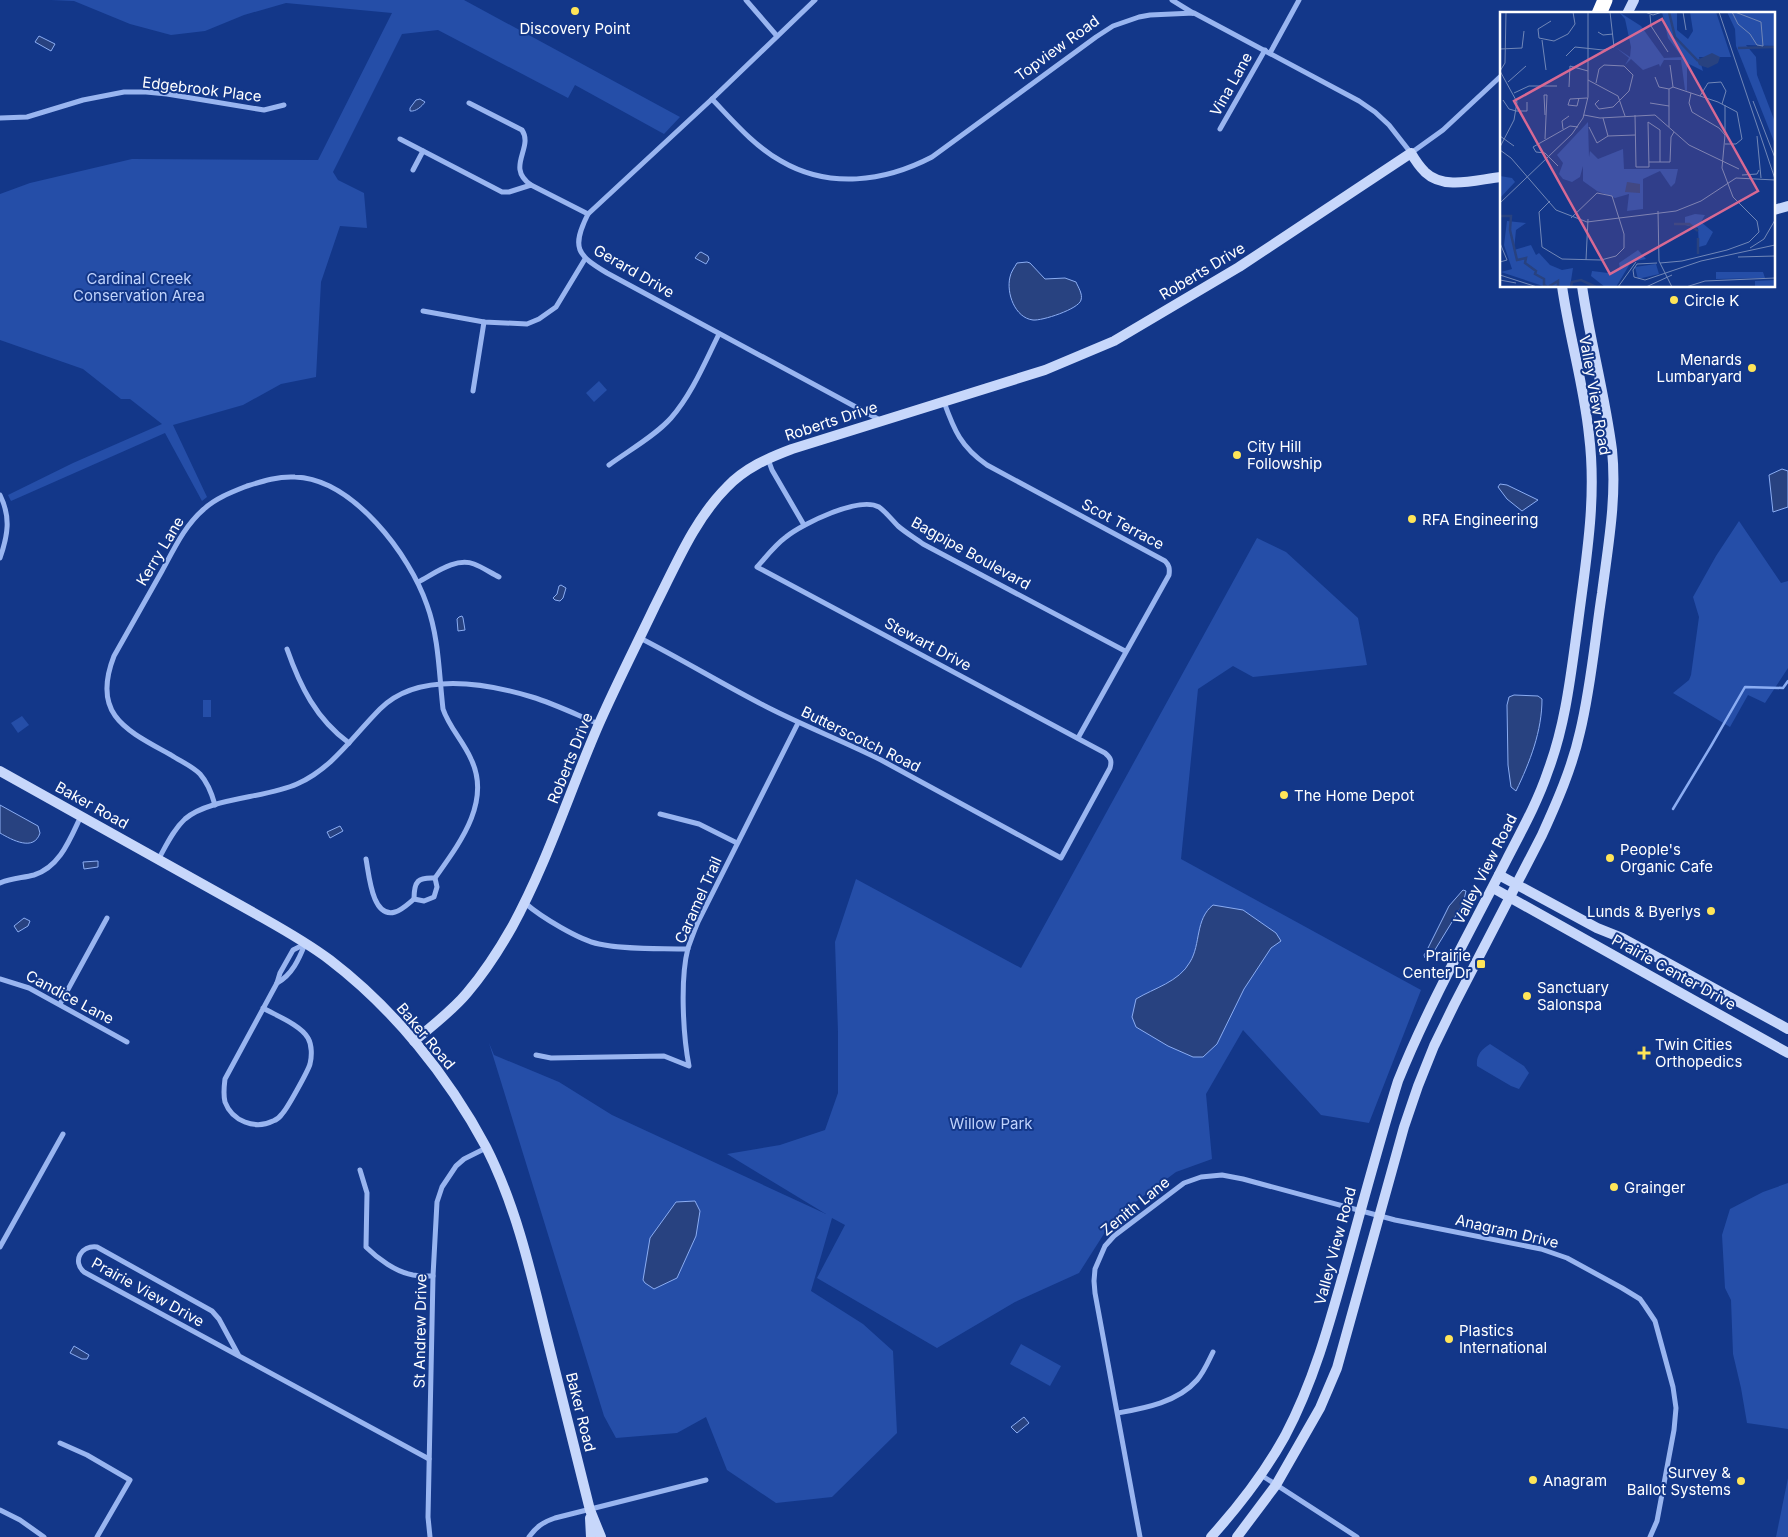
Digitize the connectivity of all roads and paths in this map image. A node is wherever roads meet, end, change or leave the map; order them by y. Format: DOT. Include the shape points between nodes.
graph roads {
  1 [pos="746,0"];
  2 [pos="815,0"];
  3 [pos="1172,0"];
  4 [pos="1299,0"];
  5 [pos="1605,0"];
  6 [pos="1611,0"];
  7 [pos="1634,0"];
  8 [pos="1600,12"];
  9 [pos="1606,12"];
  10 [pos="1627,12"];
  11 [pos="1194,13"];
  12 [pos="777,36"];
  13 [pos="1267,52"];
  14 [pos="1500,77"];
  15 [pos="712,99"];
  16 [pos="469,103"];
  17 [pos="284,105"];
  18 [pos="0,118"];
  19 [pos="1220,129"];
  20 [pos="400,139"];
  21 [pos="423,151"];
  22 [pos="1411,153"];
  23 [pos="413,170"];
  24 [pos="1500,177"];
  25 [pos="531,185"];
  26 [pos="588,214"];
  27 [pos="585,259"];
  28 [pos="1562,288"];
  29 [pos="1582,288"];
  30 [pos="423,310"];
  31 [pos="484,322"];
  32 [pos="720,334"];
  33 [pos="473,391"];
  34 [pos="944,402"];
  35 [pos="881,421"];
  36 [pos="768,458"];
  37 [pos="609,464"];
  38 [pos="0,495"];
  39 [pos="804,525"];
  40 [pos="0,558"];
  41 [pos="499,577"];
  42 [pos="418,582"];
  43 [pos="640,638"];
  44 [pos="286,649"];
  45 [pos="1125,651"];
  46 [pos="441,684"];
  47 [pos="798,723"];
  48 [pos="599,724"];
  49 [pos="1078,738"];
  50 [pos="349,743"];
  51 [pos="0,772"];
  52 [pos="215,805"];
  53 [pos="660,814"];
  54 [pos="81,816"];
  55 [pos="736,843"];
  56 [pos="1061,858"];
  57 [pos="366,859"];
  58 [pos="158,860"];
  59 [pos="1499,875"];
  60 [pos="435,878"];
  61 [pos="0,883"];
  62 [pos="1517,884"];
  63 [pos="1492,888"];
  64 [pos="1510,897"];
  65 [pos="414,899"];
  66 [pos="524,903"];
  67 [pos="106,918"];
  68 [pos="305,943"];
  69 [pos="688,949"];
  70 [pos="0,979"];
  71 [pos="277,983"];
  72 [pos="60,1004"];
  73 [pos="263,1008"];
  74 [pos="1788,1029"];
  75 [pos="414,1041"];
  76 [pos="127,1042"];
  77 [pos="1788,1053"];
  78 [pos="536,1055"];
  79 [pos="62,1134"];
  80 [pos="486,1148"];
  81 [pos="360,1170"];
  82 [pos="1360,1211"];
  83 [pos="1380,1216"];
  84 [pos="0,1247"];
  85 [pos="433,1276"];
  86 [pos="1213,1352"];
  87 [pos="239,1356"];
  88 [pos="1118,1413"];
  89 [pos="60,1443"];
  90 [pos="429,1459"];
  91 [pos="1260,1475"];
  92 [pos="706,1480"];
  93 [pos="1276,1485"];
  94 [pos="0,1510"];
  95 [pos="590,1510"];
  96 [pos="44,1537"];
  97 [pos="98,1537"];
  98 [pos="430,1537"];
  99 [pos="529,1537"];
  100 [pos="591,1537"];
  101 [pos="601,1537"];
  102 [pos="1140,1537"];
  103 [pos="1211,1537"];
  104 [pos="1237,1537"];
  105 [pos="1357,1537"];
  106 [pos="1650,1537"];
  1 -- 12 [label="street"];
  2 -- 12 [label="street, Gerard Drive"];
  3 -- 11 [label="street"];
  4 -- 13 [label="street"];
  5 -- 8 [label="highway"];
  6 -- 9 [label="main road"];
  7 -- 10 [label="main road"];
  11 -- 13 [label="street"];
  11 -- 15 [label="street, Topview Road" via="1150,15 1113,26 943,150 912,168 891,175 846,179 823,177 781,161 746,133"];
  12 -- 15 [label="street, Gerard Drive"];
  13 -- 19 [label="street, Vina Lane"];
  13 -- 22 [label="street" via="1375,112"];
  14 -- 22 [label="street, Roberts Drive" via="1443,130"];
  15 -- 26 [label="street, Gerard Drive"];
  16 -- 25 [label="street" via="522,130 525,137 519,169 522,178"];
  17 -- 18 [label="street, Edgebrook Place" via="264,110 167,94 124,92 27,117"];
  20 -- 21 [label="street"];
  21 -- 23 [label="street"];
  21 -- 25 [label="street" via="502,192"];
  22 -- 24 [label="main road" via="1427,174 1438,180 1458,183"];
  22 -- 34 [label="main road, Roberts Drive" via="1239,267 1114,341 1046,370"];
  25 -- 26 [label="street"];
  26 -- 27 [label="street, Gerard Drive" via="578,238 579,249"];
  27 -- 31 [label="street" via="556,307 548,314 527,324"];
  27 -- 32 [label="street, Gerard Drive"];
  28 -- 59 [label="main road, Valley View Road" via="1590,435 1592,504 1589,542 1572,672 1560,731 1542,785"];
  29 -- 62 [label="main road, Valley View Road" via="1612,452 1612,517 1580,732 1554,809"];
  30 -- 31 [label="street"];
  31 -- 33 [label="street"];
  32 -- 35 [label="street, Gerard Drive"];
  32 -- 37 [label="street" via="670,420"];
  34 -- 35 [label="main road, Roberts Drive"];
  34 -- 45 [label="street, Scot Terrace" via="954,430 974,456 1168,564 1169,574"];
  35 -- 36 [label="main road, Roberts Drive"];
  36 -- 39 [label="street"];
  36 -- 43 [label="main road, Roberts Drive" via="740,474 704,515 690,536"];
  38 -- 40 [label="street" via="8,520 8,534"];
  39 -- 45 [label="street, Bagpipe Boulevard" via="858,505 878,507 923,544"];
  39 -- 49 [label="street, Stewart Drive" via="781,541 756,567"];
  41 -- 42 [label="street" via="466,562 452,565"];
  42 -- 46 [label="street, Kerry Lane" via="434,628"];
  42 -- 52 [label="street, Kerry Lane" via="379,524 340,492 311,480 279,477 255,483 221,497 193,520 114,656 106,682 107,696 110,709 125,728 199,774"];
  43 -- 47 [label="street, Butterscotch Road"];
  43 -- 48 [label="main road, Roberts Drive"];
  44 -- 50 [label="street" via="313,706"];
  45 -- 49 [label="street, Scot Terrace"];
  46 -- 48 [label="street" via="506,690"];
  46 -- 50 [label="street" via="413,689 390,700"];
  46 -- 60 [label="street, Kerry Lane" via="443,709 472,761 478,794 466,833"];
  47 -- 55 [label="street, Caramel Trail"];
  47 -- 56 [label="street, Butterscotch Road" via="856,747"];
  48 -- 66 [label="main road, Roberts Drive"];
  49 -- 56 [label="street, Stewart Drive" via="1106,753 1112,763"];
  50 -- 52 [label="street" via="323,768 295,785"];
  51 -- 54 [label="main road, Baker Road"];
  52 -- 58 [label="street" via="185,819"];
  53 -- 55 [label="street" via="699,824"];
  54 -- 58 [label="main road, Baker Road"];
  54 -- 61 [label="street" via="53,865 43,872"];
  55 -- 69 [label="street, Caramel Trail"];
  57 -- 65 [label="street, Kerry Lane" via="374,898 380,909 396,912"];
  58 -- 68 [label="main road, Baker Road"];
  59 -- 62 [label="main road, Prairie Center Drive"];
  59 -- 63 [label="main road, Valley View Road"];
  60 -- 65 [label="street" via="417,882"];
  60 -- 65 [label="street, Kerry Lane" via="437,888 434,897 424,901"];
  62 -- 64 [label="main road, Valley View Road"];
  62 -- 74 [label="main road, Prairie Center Drive"];
  63 -- 64 [label="main road, Prairie Center Drive"];
  63 -- 82 [label="main road, Valley View Road" via="1398,1081"];
  64 -- 77 [label="main road, Prairie Center Drive"];
  64 -- 83 [label="main road, Valley View Road" via="1454,1005 1421,1078"];
  66 -- 69 [label="street" via="592,943"];
  66 -- 75 [label="main road, Roberts Drive" via="495,955 467,993"];
  67 -- 72 [label="street"];
  68 -- 71 [label="street" via="287,978"];
  68 -- 71 [label="street" via="292,950"];
  68 -- 75 [label="main road, Baker Road" via="360,986"];
  69 -- 78 [label="street, Caramel Trail" via="684,998 685,1045 690,1066 664,1056 551,1058"];
  70 -- 72 [label="street, Candice Lane" via="30,988"];
  71 -- 73 [label="street"];
  72 -- 76 [label="street, Candice Lane"];
  73 -- 73 [label="street" via="225,1079 223,1091 231,1113 250,1124 262,1124 282,1115 310,1066 312,1055 308,1037 301,1030"];
  75 -- 80 [label="main road, Baker Road" via="456,1098"];
  79 -- 84 [label="street"];
  80 -- 85 [label="street, St Andrew Drive" via="456,1166 442,1187 437,1202"];
  80 -- 95 [label="main road, Baker Road" via="516,1220 529,1263"];
  81 -- 85 [label="street" via="367,1193 366,1247 403,1271"];
  82 -- 83 [label="street, Zenith Lane"];
  82 -- 88 [label="street, Zenith Lane" via="1243,1178 1212,1175 1184,1184 1114,1236 1099,1258 1094,1281"];
  82 -- 91 [label="main road, Valley View Road" via="1332,1317 1310,1380 1284,1436"];
  83 -- 93 [label="main road, Valley View Road" via="1337,1368 1300,1447"];
  83 -- 106 [label="street, Anagram Drive" via="1553,1253 1622,1288 1646,1306 1665,1354 1676,1408 1656,1521"];
  85 -- 90 [label="street, St Andrew Drive"];
  86 -- 88 [label="street" via="1197,1381 1182,1392 1147,1407"];
  87 -- 87 [label="street, Prairie View Drive" via="84,1272 79,1268 80,1254 90,1246 97,1247 212,1311"];
  87 -- 90 [label="street, Prairie View Drive"];
  88 -- 102 [label="street, Zenith Lane"];
  89 -- 97 [label="street" via="130,1480"];
  90 -- 98 [label="street, St Andrew Drive"];
  91 -- 93 [label="street"];
  91 -- 103 [label="main road, Valley View Road"];
  92 -- 95 [label="street"];
  93 -- 104 [label="main road, Valley View Road"];
  93 -- 105 [label="street"];
  94 -- 96 [label="street"];
  95 -- 99 [label="street" via="545,1522"];
  95 -- 100 [label="main road, Baker Road"];
  95 -- 101 [label="main road, Baker Road"];
}
